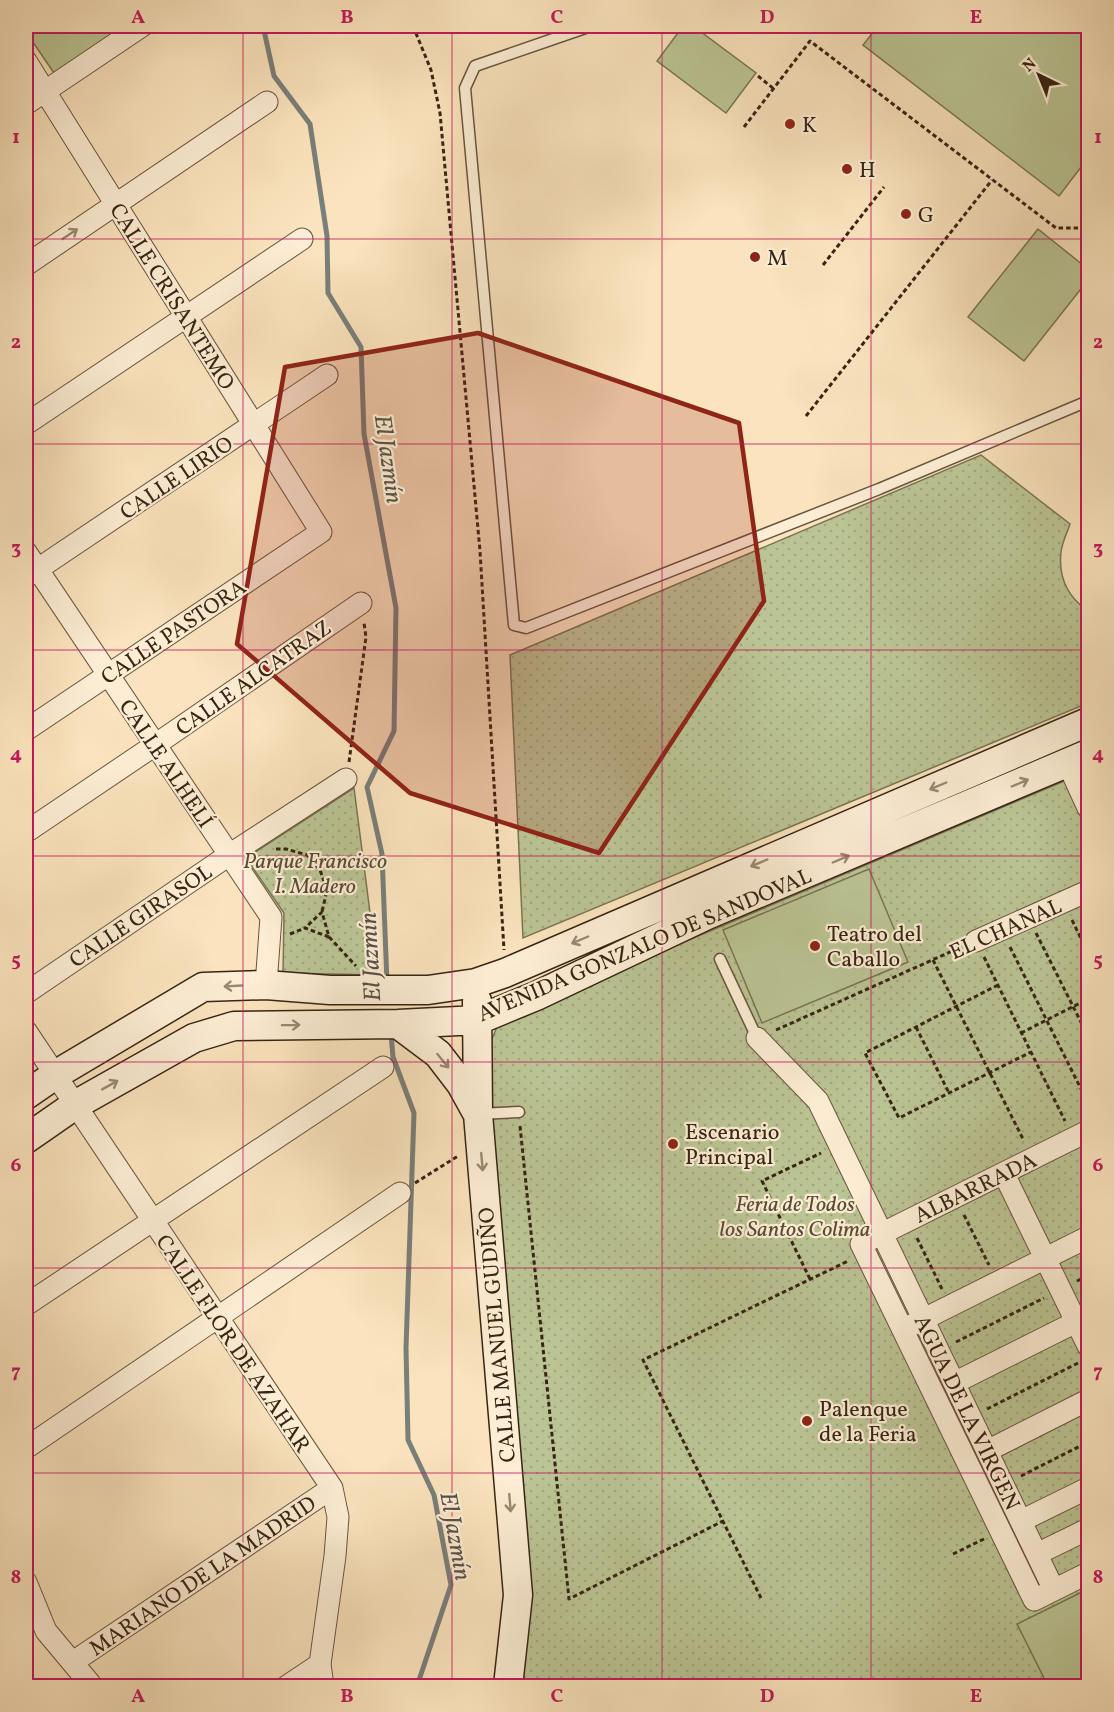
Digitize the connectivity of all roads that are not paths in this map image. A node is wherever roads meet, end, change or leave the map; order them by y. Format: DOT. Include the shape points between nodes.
graph roads {
  1 [pos="142,26"];
  2 [pos="591,26"];
  3 [pos="26,61"];
  4 [pos="45,91"];
  5 [pos="267,102"];
  6 [pos="26,104"];
  7 [pos="116,204"];
  8 [pos="302,238"];
  9 [pos="26,265"];
  10 [pos="186,316"];
  11 [pos="327,375"];
  12 [pos="1089,401"];
  13 [pos="26,424"];
  14 [pos="254,424"];
  15 [pos="321,532"];
  16 [pos="29,567"];
  17 [pos="361,603"];
  18 [pos="108,675"];
  19 [pos="1089,722"];
  20 [pos="26,730"];
  21 [pos="155,745"];
  22 [pos="1080,764"];
  23 [pos="346,779"];
  24 [pos="1089,808"];
  25 [pos="26,832"];
  26 [pos="229,855"];
  27 [pos="1089,891"];
  28 [pos="976,941"];
  29 [pos="720,959"];
  30 [pos="476,983"];
  31 [pos="266,985"];
  32 [pos="26,993"];
  33 [pos="478,1020"];
  34 [pos="391,1024"];
  35 [pos="26,1031"];
  36 [pos="757,1038"];
  37 [pos="382,1068"];
  38 [pos="55,1075"];
  39 [pos="26,1095"];
  40 [pos="75,1105"];
  41 [pos="519,1112"];
  42 [pos="478,1114"];
  43 [pos="1081,1135"];
  44 [pos="26,1139"];
  45 [pos="1004,1174"];
  46 [pos="400,1193"];
  47 [pos="152,1221"];
  48 [pos="882,1234"];
  49 [pos="1089,1237"];
  50 [pos="863,1248"];
  51 [pos="1045,1258"];
  52 [pos="26,1305"];
  53 [pos="217,1317"];
  54 [pos="923,1319"];
  55 [pos="1082,1319"];
  56 [pos="903,1329"];
  57 [pos="1089,1346"];
  58 [pos="954,1383"];
  59 [pos="1089,1400"];
  60 [pos="26,1448"];
  61 [pos="987,1450"];
  62 [pos="332,1488"];
  63 [pos="1089,1488"];
  64 [pos="1021,1521"];
  65 [pos="1089,1529"];
  66 [pos="1037,1554"];
  67 [pos="1089,1573"];
  68 [pos="26,1582"];
  69 [pos="1054,1590"];
  70 [pos="73,1662"];
  71 [pos="320,1664"];
  72 [pos="92,1686"];
  73 [pos="287,1686"];
  74 [pos="323,1686"];
  75 [pos="508,1686"];
  1 -- 4 [label="street"];
  2 -- 12 [label="lane" via="475,66 465,88 514,625 526,628 879,489"];
  3 -- 4 [label="street, CALLE CRISANTEMO"];
  4 -- 6 [label="street"];
  4 -- 7 [label="street, CALLE CRISANTEMO"];
  5 -- 7 [label="street"];
  9 -- 7 [label="street, one-way"];
  7 -- 10 [label="street, CALLE CRISANTEMO"];
  8 -- 10 [label="street"];
  10 -- 13 [label="street"];
  10 -- 14 [label="street, CALLE CRISANTEMO"];
  11 -- 14 [label="street, CALLE LIRIO"];
  14 -- 15 [label="street, CALLE CRISANTEMO"];
  14 -- 16 [label="street, CALLE LIRIO"];
  15 -- 18 [label="street, CALLE PASTORA"];
  16 -- 18 [label="street, CALLE ALHELÍ"];
  17 -- 21 [label="street, CALLE ALCATRAZ"];
  18 -- 20 [label="street, CALLE PASTORA"];
  18 -- 21 [label="street, CALLE ALHELÍ"];
  19 -- 30 [label="main road, AVENIDA GONZALO DE SANDOVAL, one-way"];
  21 -- 25 [label="street, CALLE ALCATRAZ"];
  21 -- 26 [label="street, CALLE ALHELÍ"];
  22 -- 24 [label="street"];
  33 -- 22 [label="main road, AVENIDA GONZALO DE SANDOVAL, one-way" via="707,915"];
  23 -- 26 [label="street, CALLE GIRASOL"];
  26 -- 31 [label="street, CALLE ALHELÍ" via="271,917"];
  26 -- 32 [label="street, CALLE GIRASOL"];
  27 -- 28 [label="street, EL CHANAL"];
  29 -- 36 [label="lane"];
  30 -- 31 [label="main road, AVENIDA GONZALO DE SANDOVAL" via="428,990 378,983 330,990"];
  30 -- 33 [label="main road, CALLE MANUEL GUDIÑO"];
  31 -- 38 [label="main road, AVENIDA GONZALO DE SANDOVAL, one-way" via="203,987"];
  33 -- 34 [label="main road, AVENIDA GONZALO DE SANDOVAL"];
  33 -- 42 [label="main road, CALLE MANUEL GUDIÑO"];
  40 -- 34 [label="main road, AVENIDA GONZALO DE SANDOVAL, one-way" via="194,1038 234,1026"];
  34 -- 42 [label="main road, one-way" via="438,1054"];
  35 -- 38 [label="street, CALLE FLOR DE AZAHAR"];
  36 -- 48 [label="street, AGUA DE LA VIRGEN" via="818,1101"];
  37 -- 47 [label="street"];
  38 -- 39 [label="main road, AVENIDA GONZALO DE SANDOVAL"];
  38 -- 40 [label="street, CALLE FLOR DE AZAHAR"];
  40 -- 44 [label="main road, AVENIDA GONZALO DE SANDOVAL"];
  40 -- 47 [label="street, CALLE FLOR DE AZAHAR"];
  41 -- 42 [label="lane"];
  42 -- 75 [label="main road, CALLE MANUEL GUDIÑO, one-way" via="518,1595"];
  43 -- 45 [label="street, ALBARRADA"];
  45 -- 48 [label="street, ALBARRADA"];
  45 -- 51 [label="street"];
  46 -- 53 [label="street"];
  47 -- 52 [label="street"];
  47 -- 53 [label="street, CALLE FLOR DE AZAHAR"];
  48 -- 50 [label="street, ALBARRADA"];
  48 -- 54 [label="street, AGUA DE LA VIRGEN"];
  49 -- 51 [label="street"];
  50 -- 56 [label="street, AGUA DE LA VIRGEN"];
  51 -- 54 [label="street"];
  51 -- 55 [label="street"];
  53 -- 60 [label="street"];
  53 -- 62 [label="street, CALLE FLOR DE AZAHAR"];
  54 -- 56 [label="street"];
  54 -- 58 [label="street, AGUA DE LA VIRGEN"];
  55 -- 57 [label="street"];
  55 -- 58 [label="street"];
  56 -- 69 [label="street, AGUA DE LA VIRGEN" via="1034,1600"];
  58 -- 61 [label="street, AGUA DE LA VIRGEN"];
  59 -- 61 [label="street"];
  61 -- 64 [label="street, AGUA DE LA VIRGEN"];
  62 -- 70 [label="street, MARIANO DE LA MADRID"];
  62 -- 71 [label="street, CALLE FLOR DE AZAHAR" via="338,1517"];
  63 -- 64 [label="street"];
  64 -- 66 [label="street, AGUA DE LA VIRGEN"];
  65 -- 66 [label="street"];
  66 -- 69 [label="street, AGUA DE LA VIRGEN"];
  67 -- 69 [label="street"];
  68 -- 70 [label="street" via="46,1631"];
  70 -- 72 [label="street"];
  71 -- 73 [label="street"];
  71 -- 74 [label="street, CALLE FLOR DE AZAHAR"];
}
